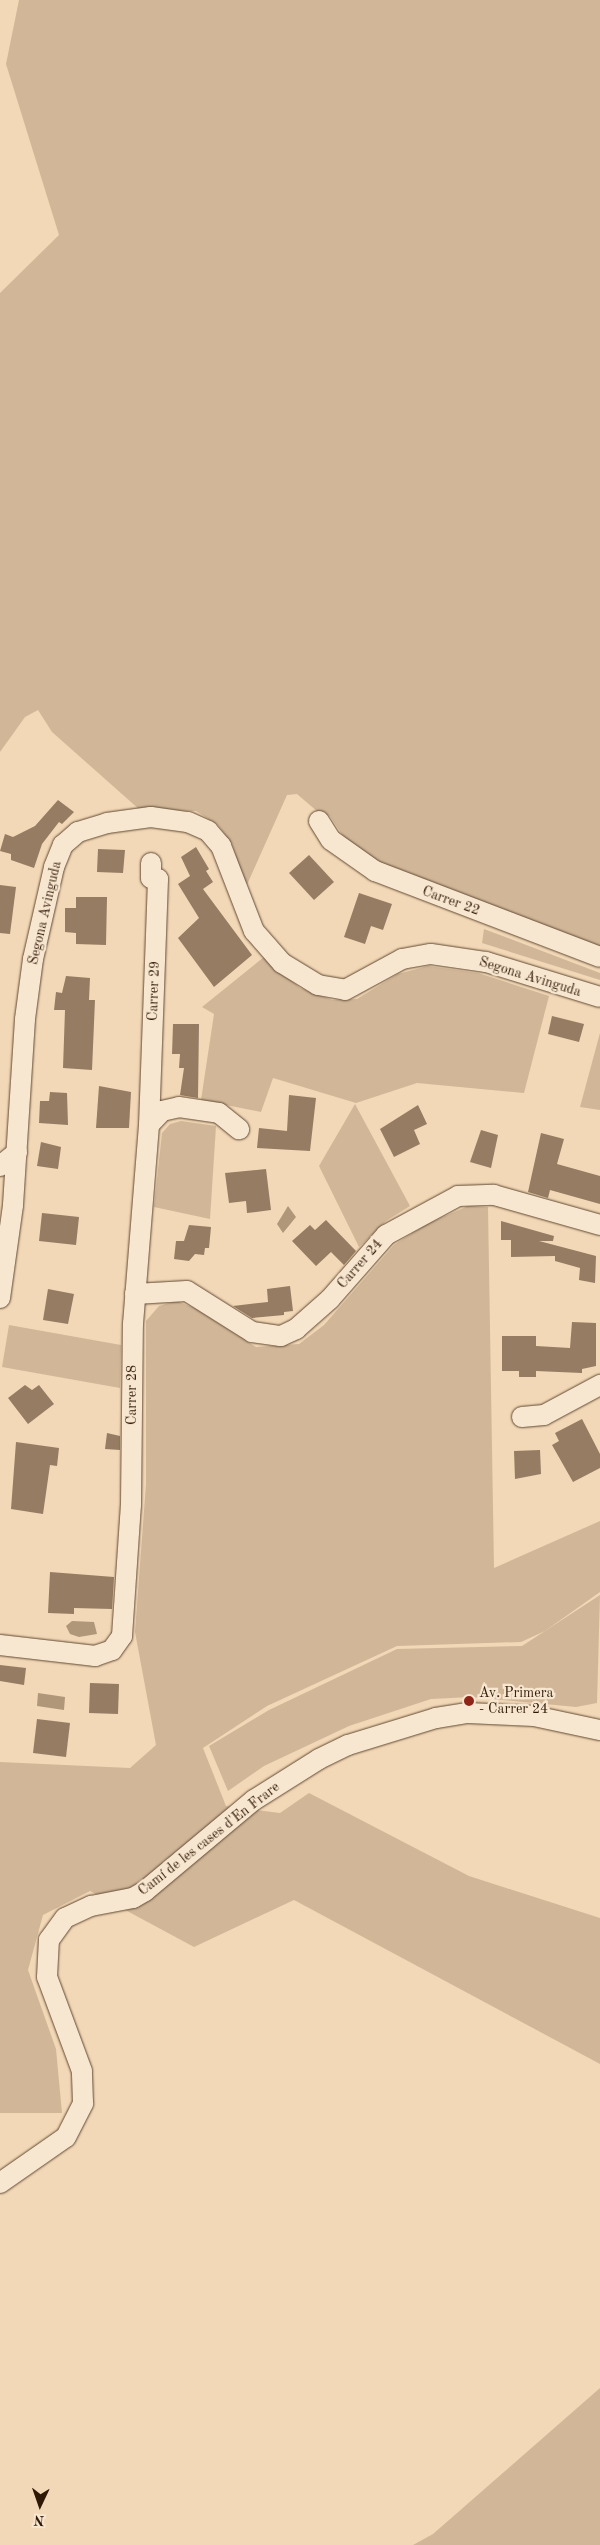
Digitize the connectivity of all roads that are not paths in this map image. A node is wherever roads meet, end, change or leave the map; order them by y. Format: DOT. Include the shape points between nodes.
graph roads {
  1 [pos="318,821"];
  2 [pos="151,863"];
  3 [pos="600,957"];
  4 [pos="600,996"];
  5 [pos="149,1125"];
  6 [pos="239,1129"];
  7 [pos="17,1152"];
  8 [pos="0,1166"];
  9 [pos="600,1225"];
  10 [pos="135,1294"];
  11 [pos="0,1298"];
  12 [pos="600,1385"];
  13 [pos="522,1416"];
  14 [pos="0,1645"];
  15 [pos="600,1729"];
  16 [pos="0,2183"];
  1 -- 3 [label="street, Carrer 22" via="331,840 375,871"];
  2 -- 5 [label="street, Carrer 29" via="151,878 158,879"];
  4 -- 7 [label="street, Segona Avinguda" via="569,990 486,962 431,954 402,959 345,990 318,985 282,963 254,931 221,846 208,831 188,822 151,818 92,826 63,845 42,918 24,1019"];
  5 -- 6 [label="street" via="162,1111 179,1107 219,1113"];
  5 -- 10 [label="street, Carrer 28"];
  7 -- 8 [label="street"];
  7 -- 11 [label="street, Segona Avinguda"];
  9 -- 10 [label="street, Carrer 24" via="494,1195 458,1196 386,1235 330,1299 296,1329 281,1336 252,1332 187,1291"];
  10 -- 14 [label="street, Carrer 28" via="131,1506 122,1636 112,1650 95,1656"];
  12 -- 13 [label="street" via="544,1415"];
  15 -- 16 [label="street, Camí de les cases d'En Frare" via="534,1716 468,1713 436,1718 348,1745 319,1759 254,1800 145,1891 133,1898 91,1906 66,1918 49,1940 47,1977 80,2064 83,2103 66,2137"];
}
